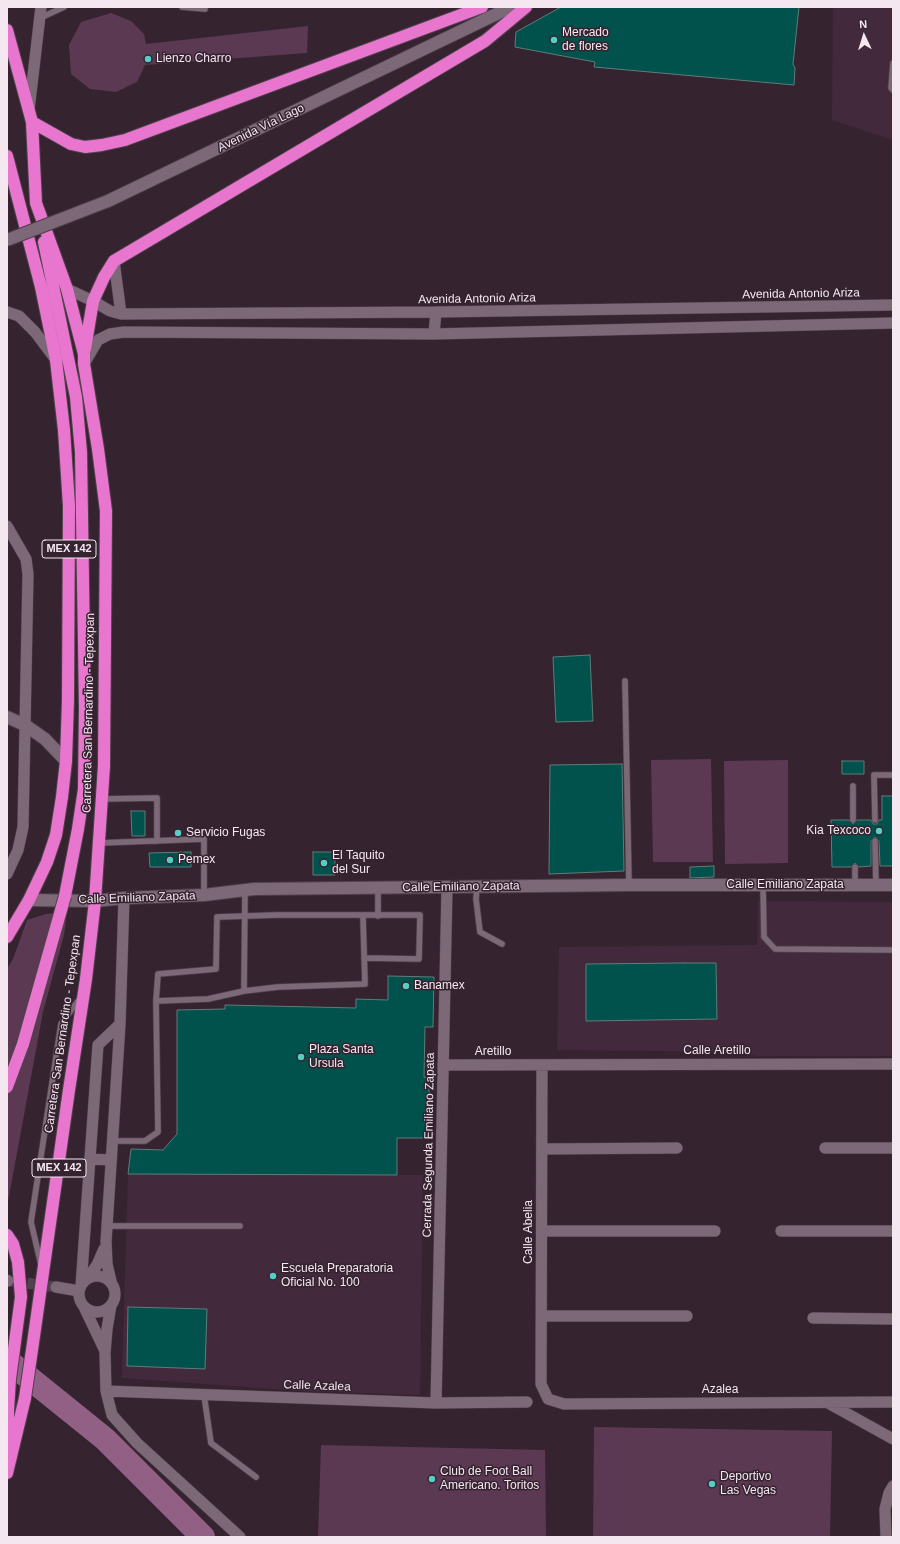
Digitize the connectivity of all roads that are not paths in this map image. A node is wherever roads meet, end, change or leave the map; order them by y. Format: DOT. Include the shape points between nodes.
graph roads {
  1 [pos="64,7"];
  2 [pos="182,7"];
  3 [pos="482,7"];
  4 [pos="511,7"];
  5 [pos="526,7"];
  6 [pos="205,9"];
  7 [pos="40,13"];
  8 [pos="7,30"];
  9 [pos="893,63"];
  10 [pos="893,90"];
  11 [pos="30,116"];
  12 [pos="7,156"];
  13 [pos="36,203"];
  14 [pos="7,240"];
  15 [pos="114,261"];
  16 [pos="67,289"];
  17 [pos="93,301"];
  18 [pos="893,305"];
  19 [pos="7,312"];
  20 [pos="436,312"];
  21 [pos="121,314"];
  22 [pos="893,323"];
  23 [pos="434,334"];
  24 [pos="84,359"];
  25 [pos="56,360"];
  26 [pos="7,526"];
  27 [pos="625,681"];
  28 [pos="7,717"];
  29 [pos="25,725"];
  30 [pos="66,761"];
  31 [pos="893,775"];
  32 [pos="853,786"];
  33 [pos="102,800"];
  34 [pos="853,820"];
  35 [pos="875,820"];
  36 [pos="157,841"];
  37 [pos="875,842"];
  38 [pos="99,843"];
  39 [pos="854,867"];
  40 [pos="7,874"];
  41 [pos="629,885"];
  42 [pos="763,885"];
  43 [pos="876,885"];
  44 [pos="893,885"];
  45 [pos="855,886"];
  46 [pos="477,887"];
  47 [pos="378,888"];
  48 [pos="447,888"];
  49 [pos="245,890"];
  50 [pos="204,895"];
  51 [pos="124,898"];
  52 [pos="29,900"];
  53 [pos="95,901"];
  54 [pos="378,916"];
  55 [pos="246,917"];
  56 [pos="363,917"];
  57 [pos="7,937"];
  58 [pos="502,944"];
  59 [pos="893,950"];
  60 [pos="364,958"];
  61 [pos="244,991"];
  62 [pos="84,992"];
  63 [pos="156,1001"];
  64 [pos="120,1024"];
  65 [pos="893,1064"];
  66 [pos="444,1065"];
  67 [pos="542,1065"];
  68 [pos="7,1087"];
  69 [pos="112,1141"];
  70 [pos="677,1148"];
  71 [pos="825,1148"];
  72 [pos="893,1148"];
  73 [pos="543,1149"];
  74 [pos="90,1159"];
  75 [pos="111,1160"];
  76 [pos="107,1226"];
  77 [pos="240,1226"];
  78 [pos="714,1230"];
  79 [pos="542,1231"];
  80 [pos="781,1231"];
  81 [pos="893,1231"];
  82 [pos="7,1234"];
  83 [pos="106,1242"];
  84 [pos="43,1277"];
  85 [pos="111,1282"];
  86 [pos="83,1285"];
  87 [pos="56,1288"];
  88 [pos="111,1305"];
  89 [pos="84,1307"];
  90 [pos="542,1316"];
  91 [pos="687,1316"];
  92 [pos="813,1318"];
  93 [pos="893,1319"];
  94 [pos="105,1354"];
  95 [pos="106,1391"];
  96 [pos="204,1395"];
  97 [pos="548,1399"];
  98 [pos="527,1402"];
  99 [pos="893,1402"];
  100 [pos="436,1403"];
  101 [pos="827,1403"];
  102 [pos="893,1439"];
  103 [pos="8,1468"];
  104 [pos="256,1478"];
  105 [pos="893,1486"];
  106 [pos="240,1537"];
  107 [pos="886,1537"];
  1 -- 7 [label="lane"];
  2 -- 6 [label="lane"];
  3 -- 11 [label="highway" via="125,140 85,147 71,144"];
  4 -- 14 [label="main road, Avenida Vía Lago, bridge" via="108,201"];
  5 -- 15 [label="highway" via="485,41"];
  7 -- 11 [label="street"];
  8 -- 11 [label="highway, Carretera San Bernardino - Tepexpan / MEX 142"];
  9 -- 10 [label="lane"];
  11 -- 13 [label="highway, Carretera San Bernardino - Tepexpan / MEX 142"];
  12 -- 25 [label="highway, Carretera San Bernardino - Tepexpan / MEX 142" via="41,287"];
  13 -- 16 [label="highway, Carretera San Bernardino - Tepexpan / MEX 142"];
  13 -- 68 [label="highway, bridge" via="76,397 81,452 84,789 65,896 23,1044"];
  15 -- 17 [label="highway"];
  15 -- 21 [label="street"];
  16 -- 17 [label="street, Avenida Antonio Ariza"];
  16 -- 24 [label="highway, Carretera San Bernardino - Tepexpan / MEX 142"];
  17 -- 21 [label="street, Avenida Antonio Ariza" via="110,312"];
  17 -- 24 [label="highway"];
  18 -- 20 [label="street, Avenida Antonio Ariza"];
  19 -- 25 [label="street" via="19,316"];
  20 -- 21 [label="street, Avenida Antonio Ariza"];
  20 -- 23 [label="street"];
  22 -- 23 [label="street"];
  23 -- 24 [label="street" via="124,332 110,334 98,340"];
  24 -- 33 [label="highway, Carretera San Bernardino - Tepexpan / MEX 142" via="106,511"];
  25 -- 30 [label="highway, Carretera San Bernardino - Tepexpan / MEX 142" via="69,506"];
  26 -- 29 [label="street" via="26,559 28,574"];
  27 -- 41 [label="lane"];
  28 -- 29 [label="main road"];
  29 -- 30 [label="main road" via="45,739"];
  29 -- 40 [label="street" via="23,827 18,850"];
  30 -- 52 [label="highway, Carretera San Bernardino - Tepexpan / MEX 142" via="56,835 47,862"];
  31 -- 35 [label="lane" via="874,775"];
  32 -- 34 [label="lane"];
  33 -- 36 [label="lane" via="157,798"];
  33 -- 38 [label="highway, Carretera San Bernardino - Tepexpan / MEX 142"];
  36 -- 38 [label="lane"];
  36 -- 50 [label="lane" via="204,839"];
  37 -- 43 [label="lane"];
  38 -- 53 [label="highway, Carretera San Bernardino - Tepexpan / MEX 142"];
  39 -- 45 [label="lane"];
  41 -- 42 [label="main road, Calle Emiliano Zapata"];
  41 -- 46 [label="main road, Calle Emiliano Zapata"];
  42 -- 45 [label="main road, Calle Emiliano Zapata"];
  42 -- 59 [label="lane" via="764,937 775,949"];
  43 -- 44 [label="main road, Calle Emiliano Zapata"];
  43 -- 45 [label="main road, Calle Emiliano Zapata"];
  46 -- 48 [label="main road, Calle Emiliano Zapata"];
  46 -- 58 [label="lane" via="480,932"];
  47 -- 48 [label="main road, Calle Emiliano Zapata"];
  47 -- 49 [label="main road, Calle Emiliano Zapata"];
  47 -- 54 [label="lane"];
  48 -- 66 [label="street, Cerrada Segunda Emiliano Zapata"];
  49 -- 50 [label="main road, Calle Emiliano Zapata"];
  49 -- 55 [label="lane"];
  50 -- 51 [label="main road, Calle Emiliano Zapata"];
  51 -- 53 [label="main road, Calle Emiliano Zapata"];
  51 -- 64 [label="street"];
  52 -- 53 [label="main road, Calle Emiliano Zapata"];
  52 -- 57 [label="highway, Carretera San Bernardino - Tepexpan / MEX 142"];
  53 -- 62 [label="highway, Carretera San Bernardino - Tepexpan / MEX 142"];
  54 -- 56 [label="lane"];
  54 -- 60 [label="lane" via="420,916 419,958"];
  55 -- 56 [label="lane"];
  55 -- 61 [label="lane"];
  55 -- 63 [label="lane" via="217,917 216,969 158,974"];
  56 -- 60 [label="lane"];
  60 -- 61 [label="lane" via="365,984 291,986"];
  61 -- 63 [label="lane" via="208,999"];
  62 -- 84 [label="highway, Carretera San Bernardino - Tepexpan / MEX 142"];
  62 -- 84 [label="lane" via="61,1024 31,1222"];
  63 -- 69 [label="lane" via="158,1132 145,1142"];
  64 -- 69 [label="street"];
  64 -- 74 [label="street" via="98,1045"];
  65 -- 67 [label="street, Calle Aretillo"];
  66 -- 67 [label="street, Aretillo"];
  66 -- 100 [label="street, Cerrada Segunda Emiliano Zapata"];
  67 -- 73 [label="street, Calle Abelia"];
  69 -- 75 [label="street"];
  70 -- 73 [label="street"];
  71 -- 72 [label="street"];
  73 -- 79 [label="street, Calle Abelia"];
  74 -- 75 [label="street"];
  74 -- 86 [label="street"];
  75 -- 76 [label="street"];
  76 -- 77 [label="lane"];
  76 -- 83 [label="street"];
  78 -- 79 [label="street"];
  79 -- 90 [label="street, Calle Abelia"];
  80 -- 81 [label="street"];
  82 -- 103 [label="highway" via="18,1262 21,1297 10,1379"];
  83 -- 85 [label="street"];
  83 -- 86 [label="street" via="101,1258"];
  84 -- 103 [label="highway, Carretera San Bernardino - Tepexpan / MEX 142" via="25,1398"];
  85 -- 86 [label="street" via="100,1276"];
  85 -- 88 [label="street" via="115,1293"];
  86 -- 87 [label="street"];
  86 -- 89 [label="street" via="79,1297"];
  88 -- 89 [label="street" via="95,1312"];
  88 -- 94 [label="street"];
  89 -- 94 [label="street"];
  90 -- 91 [label="street"];
  90 -- 97 [label="street, Calle Abelia" via="541,1384"];
  92 -- 93 [label="street"];
  94 -- 95 [label="street"];
  95 -- 96 [label="street, Calle Azalea"];
  95 -- 106 [label="street" via="112,1415 137,1443"];
  96 -- 100 [label="street, Calle Azalea"];
  96 -- 104 [label="lane" via="212,1444"];
  97 -- 101 [label="street, Azalea" via="564,1404"];
  98 -- 100 [label="street, Calle Azalea"];
  99 -- 101 [label="street, Azalea"];
  101 -- 102 [label="street"];
  105 -- 107 [label="street" via="885,1509"];
}
